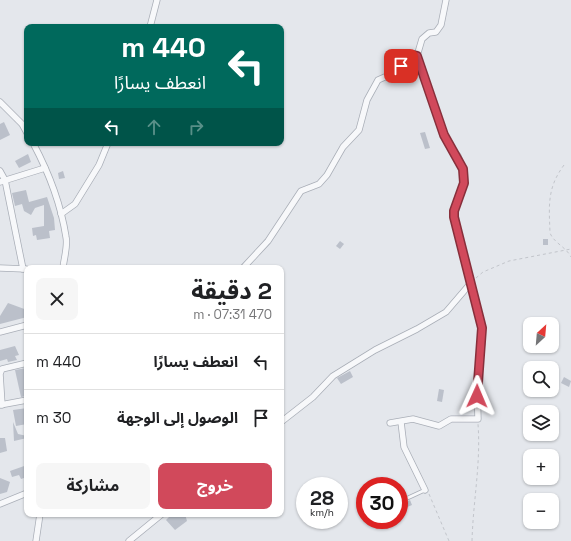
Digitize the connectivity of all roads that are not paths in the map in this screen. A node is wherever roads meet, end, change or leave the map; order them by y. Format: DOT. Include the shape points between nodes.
graph roads {
  1 [pos="157,0"];
  2 [pos="446,0"];
  3 [pos="151,24"];
  4 [pos="417,56"];
  5 [pos="1,105"];
  6 [pos="24,128"];
  7 [pos="34,146"];
  8 [pos="107,146"];
  9 [pos="45,168"];
  10 [pos="0,171"];
  11 [pos="3,181"];
  12 [pos="60,214"];
  13 [pos="24,265"];
  14 [pos="63,265"];
  15 [pos="246,265"];
  16 [pos="0,268"];
  17 [pos="24,269"];
  18 [pos="470,284"];
  19 [pos="24,326"];
  20 [pos="0,332"];
  21 [pos="24,364"];
  22 [pos="0,376"];
  23 [pos="24,401"];
  24 [pos="1,405"];
  25 [pos="284,420"];
  26 [pos="401,422"];
  27 [pos="390,423"];
  28 [pos="425,490"];
  29 [pos="24,494"];
  30 [pos="408,498"];
  31 [pos="0,504"];
  32 [pos="40,517"];
  33 [pos="158,517"];
  34 [pos="36,541"];
  35 [pos="129,541"];
  1 -- 3 [label="street"];
  2 -- 4 [label="street" via="441,26 436,32 429,33 422,39"];
  4 -- 15 [label="street" via="412,55 394,73 378,80 366,100 359,130 343,147 327,175 319,184 302,191 268,241"];
  4 -- 18 [label="street" via="444,135 463,169 464,183 454,217"];
  5 -- 6 [label="street"];
  7 -- 9 [label="street"];
  8 -- 12 [label="street" via="75,204"];
  9 -- 11 [label="street"];
  9 -- 12 [label="street"];
  10 -- 11 [label="street"];
  11 -- 13 [label="street"];
  12 -- 14 [label="street" via="66,238"];
  16 -- 17 [label="street"];
  18 -- 25 [label="street" via="446,312 333,376 313,397"];
  18 -- 26 [label="street" via="482,328 478,419 451,419 439,426 413,419"];
  19 -- 20 [label="street"];
  21 -- 22 [label="street" via="2,369"];
  22 -- 24 [label="street"];
  23 -- 24 [label="street"];
  26 -- 27 [label="street"];
  26 -- 28 [label="street" via="404,447"];
  28 -- 30 [label="lane"];
  29 -- 31 [label="street"];
  32 -- 34 [label="street"];
  33 -- 35 [label="street"];
}
